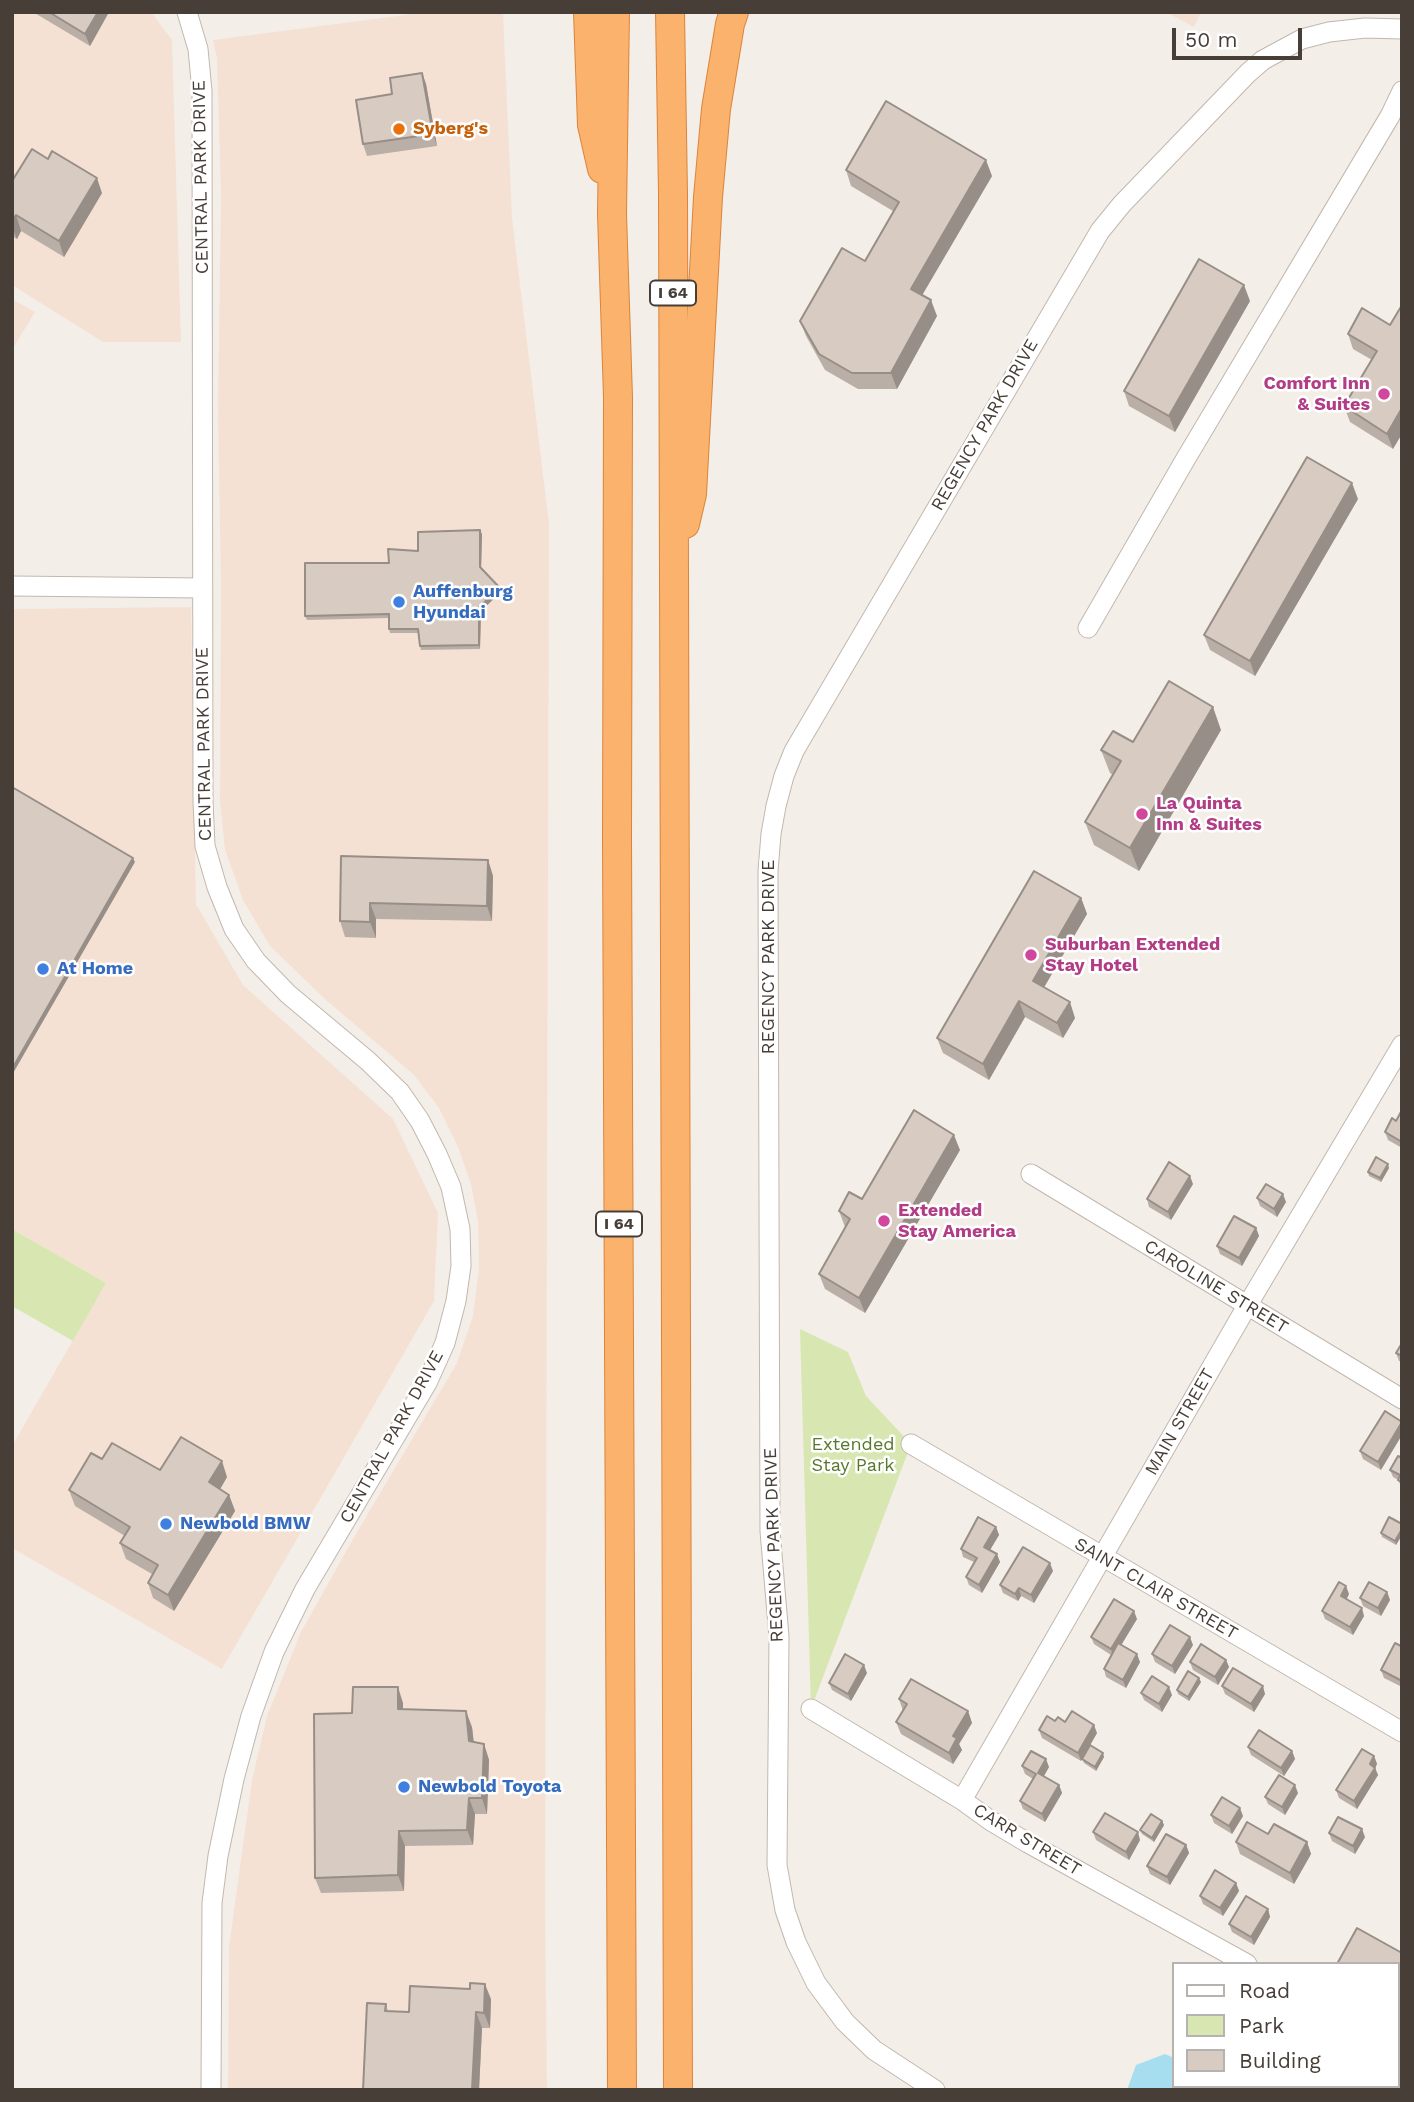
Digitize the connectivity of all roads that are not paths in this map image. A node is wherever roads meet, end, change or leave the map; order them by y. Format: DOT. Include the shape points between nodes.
graph roads {
  1 [pos="187,12"];
  2 [pos="588,12"];
  3 [pos="615,12"];
  4 [pos="670,12"];
  5 [pos="734,12"];
  6 [pos="1329,22"];
  7 [pos="1402,29"];
  8 [pos="1402,91"];
  9 [pos="612,214"];
  10 [pos="673,575"];
  11 [pos="12,586"];
  12 [pos="202,588"];
  13 [pos="1088,628"];
  14 [pos="1399,1056"];
  15 [pos="1031,1174"];
  16 [pos="1248,1306"];
  17 [pos="1402,1399"];
  18 [pos="911,1444"];
  19 [pos="1102,1557"];
  20 [pos="811,1709"];
  21 [pos="1402,1732"];
  22 [pos="962,1800"];
  23 [pos="1243,1962"];
  24 [pos="211,2090"];
  25 [pos="622,2090"];
  26 [pos="678,2090"];
  27 [pos="935,2090"];
  1 -- 12 [label="street, CENTRAL PARK DRIVE" via="198,49 202,92"];
  2 -- 9 [label="highway" via="592,124"];
  3 -- 9 [label="highway, I 64"];
  4 -- 10 [label="highway, I 64"];
  5 -- 10 [label="highway" via="716,108 708,197 692,494"];
  6 -- 7 [label="street, REGENCY PARK DRIVE"];
  6 -- 27 [label="street, REGENCY PARK DRIVE" via="1248,73 1100,231 794,751 776,806 768,884 770,1531 779,1637 778,1865 785,1910 816,1983 845,2022 874,2050"];
  8 -- 13 [label="street"];
  9 -- 25 [label="highway, I 64" via="618,397"];
  10 -- 26 [label="highway, I 64"];
  11 -- 12 [label="street"];
  12 -- 24 [label="street, CENTRAL PARK DRIVE" via="205,846 217,887 234,929 256,961 400,1092 420,1121 451,1187 460,1228 461,1266 445,1343 427,1383 305,1588 274,1651 251,1716 231,1792 212,1903"];
  14 -- 16 [label="street, MAIN STREET"];
  15 -- 16 [label="street, CAROLINE STREET"];
  16 -- 17 [label="street, CAROLINE STREET"];
  16 -- 19 [label="street, MAIN STREET"];
  18 -- 19 [label="street, SAINT CLAIR STREET"];
  19 -- 21 [label="street, SAINT CLAIR STREET"];
  19 -- 22 [label="street, MAIN STREET"];
  20 -- 22 [label="street, CARR STREET"];
  22 -- 23 [label="street, CARR STREET" via="1028,1843"];
}
